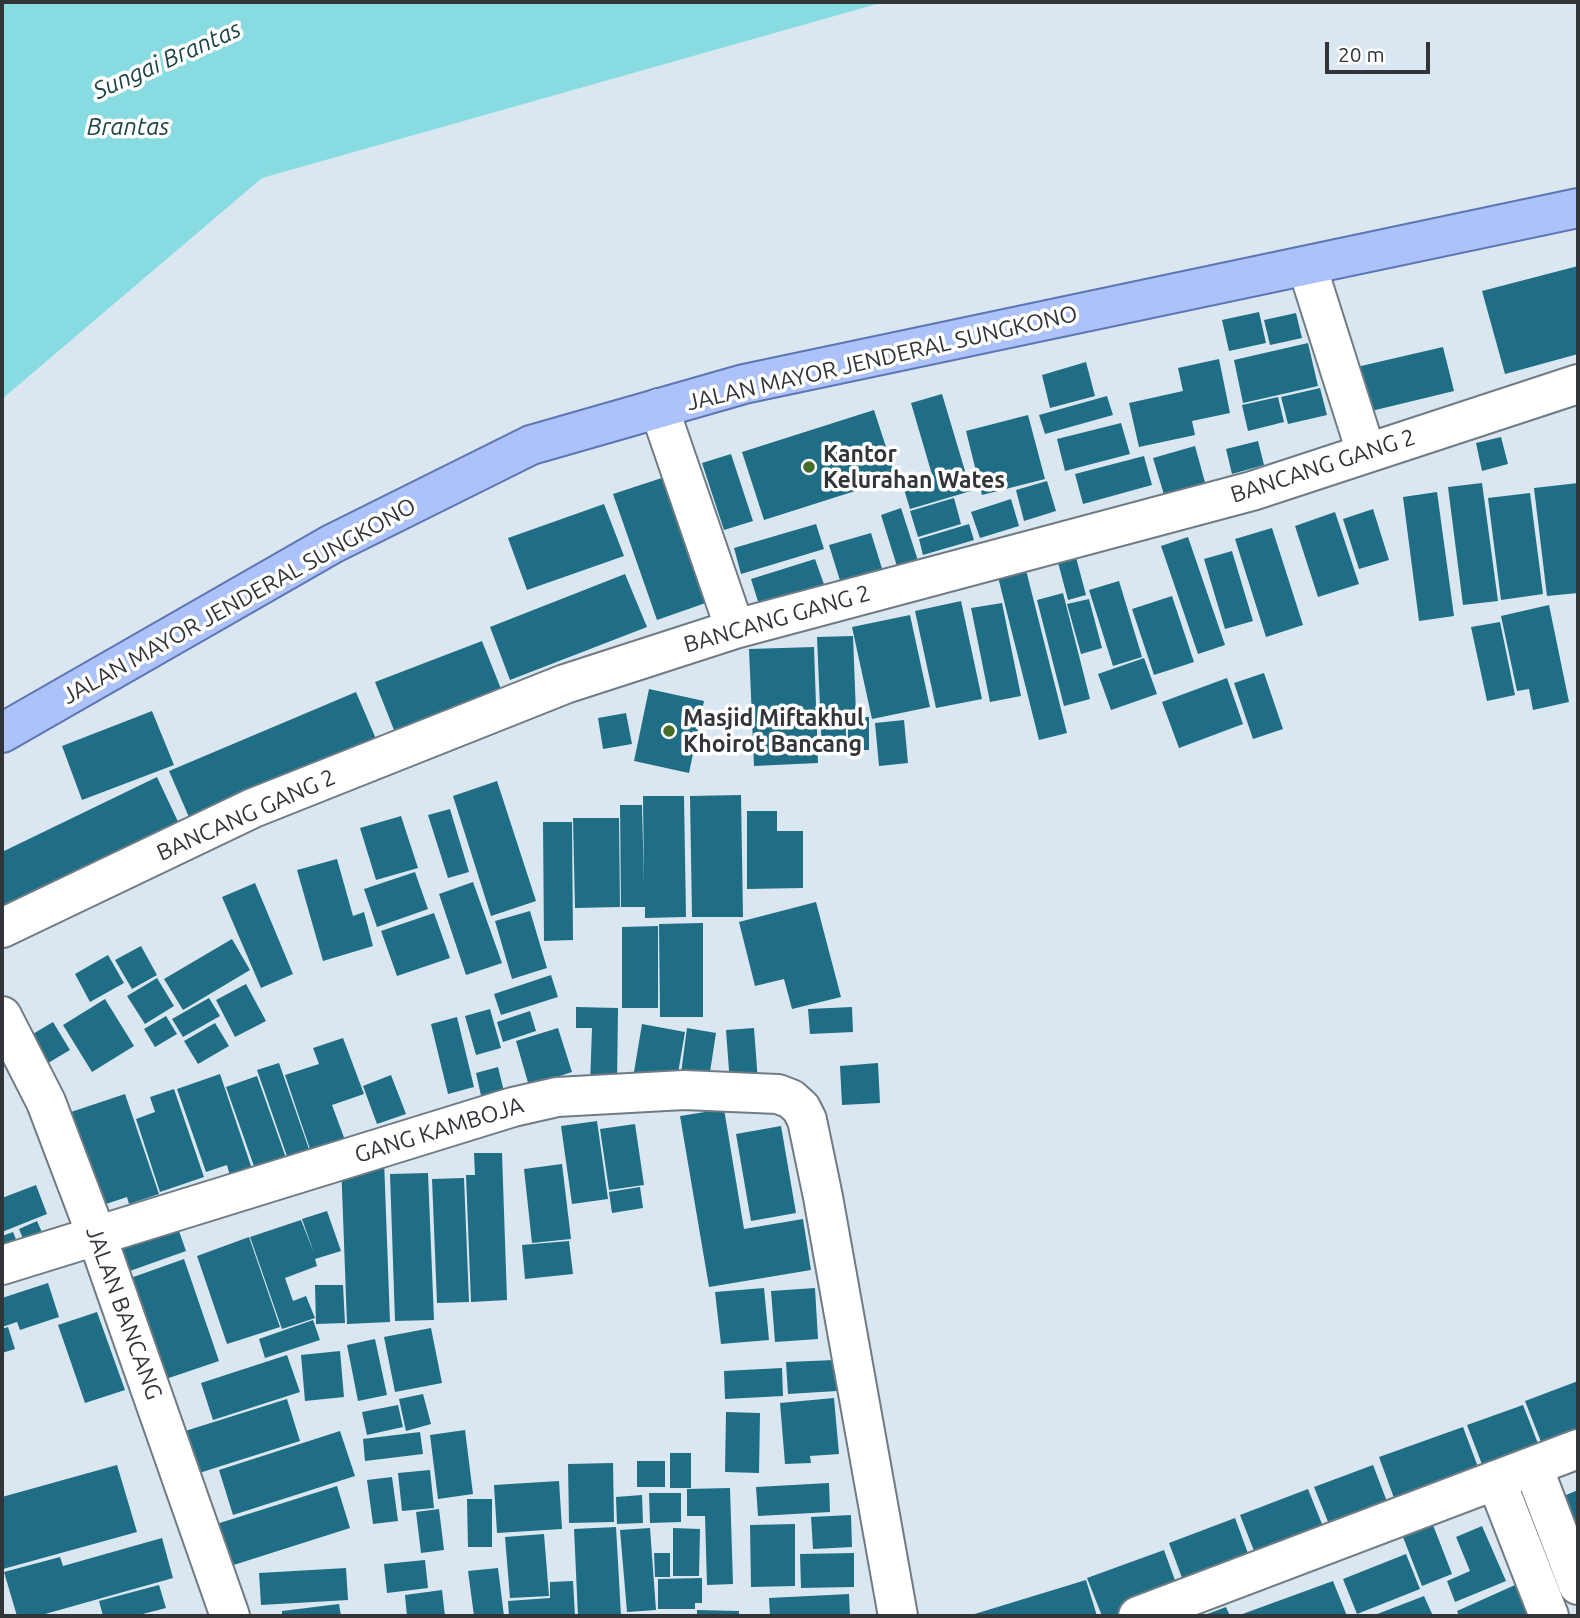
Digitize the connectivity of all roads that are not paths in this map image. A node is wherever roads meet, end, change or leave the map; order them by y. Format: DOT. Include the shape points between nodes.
graph roads {
  1 [pos="1578,208"];
  2 [pos="1307,266"];
  3 [pos="1578,384"];
  4 [pos="659,408"];
  5 [pos="1366,452"];
  6 [pos="735,629"];
  7 [pos="2,733"];
  8 [pos="2,928"];
  9 [pos="2,1016"];
  10 [pos="96,1234"];
  11 [pos="2,1265"];
  12 [pos="1578,1449"];
  13 [pos="1533,1466"];
  14 [pos="1496,1480"];
  15 [pos="1578,1585"];
  16 [pos="230,1616"];
  17 [pos="898,1616"];
  18 [pos="1138,1616"];
  19 [pos="1549,1616"];
  1 -- 2 [label="main road, JALAN MAYOR JENDERAL SUNGKONO"];
  2 -- 4 [label="main road, JALAN MAYOR JENDERAL SUNGKONO" via="744,384"];
  2 -- 5 [label="street"];
  3 -- 5 [label="street, BANCANG GANG 2"];
  4 -- 6 [label="street"];
  4 -- 7 [label="main road, JALAN MAYOR JENDERAL SUNGKONO" via="531,445 506,457 332,544"];
  5 -- 6 [label="street, BANCANG GANG 2" via="1252,491"];
  6 -- 8 [label="street, BANCANG GANG 2" via="565,684 253,808"];
  9 -- 10 [label="street, JALAN BANCANG" via="46,1102"];
  10 -- 11 [label="street, GANG KAMBOJA"];
  10 -- 16 [label="street, JALAN BANCANG"];
  10 -- 17 [label="street, GANG KAMBOJA" via="557,1097 684,1090 778,1094 791,1099 807,1120"];
  12 -- 13 [label="street"];
  13 -- 14 [label="street"];
  13 -- 15 [label="street"];
  14 -- 18 [label="street"];
  14 -- 19 [label="street"];
}
